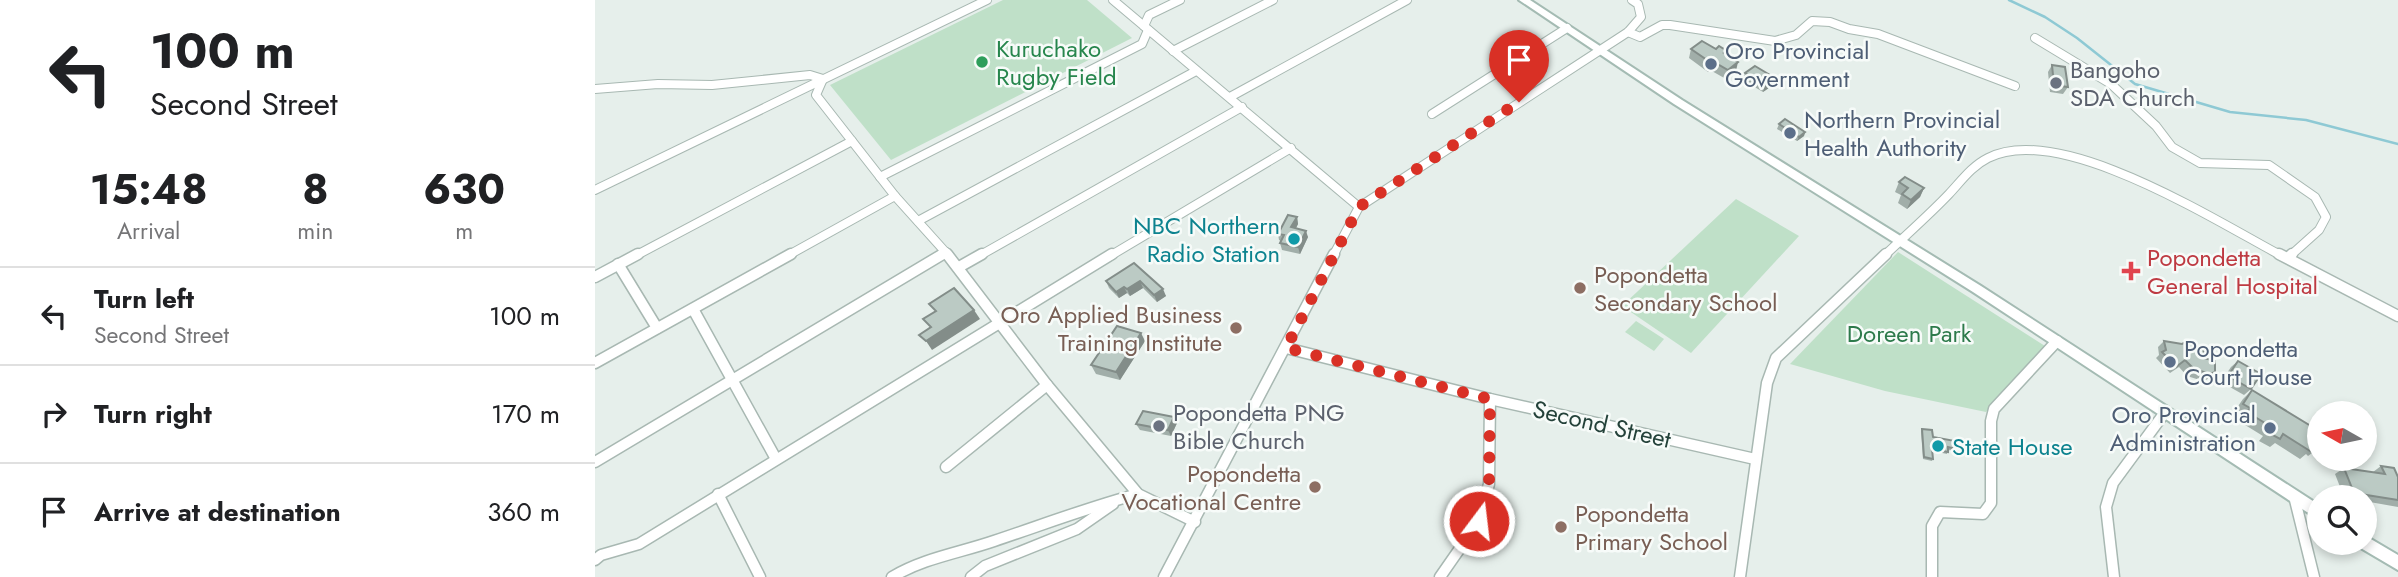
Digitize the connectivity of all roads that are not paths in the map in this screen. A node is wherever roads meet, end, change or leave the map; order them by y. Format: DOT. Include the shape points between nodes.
graph roads {
  1 [pos="986,0"];
  2 [pos="1113,0"];
  3 [pos="1180,0"];
  4 [pos="1273,0"];
  5 [pos="1407,0"];
  6 [pos="1524,0"];
  7 [pos="1632,0"];
  8 [pos="1149,15"];
  9 [pos="1133,17"];
  10 [pos="1146,28"];
  11 [pos="1567,28"];
  12 [pos="1628,32"];
  13 [pos="2035,38"];
  14 [pos="1164,43"];
  15 [pos="1142,44"];
  16 [pos="1601,50"];
  17 [pos="1173,51"];
  18 [pos="1196,71"];
  19 [pos="823,79"];
  20 [pos="2015,86"];
  21 [pos="595,89"];
  22 [pos="1230,97"];
  23 [pos="1242,107"];
  24 [pos="1432,114"];
  25 [pos="852,141"];
  26 [pos="1291,148"];
  27 [pos="880,177"];
  28 [pos="595,190"];
  29 [pos="895,196"];
  30 [pos="1359,207"];
  31 [pos="918,221"];
  32 [pos="1900,241"];
  33 [pos="946,252"];
  34 [pos="2288,258"];
  35 [pos="618,264"];
  36 [pos="959,267"];
  37 [pos="595,277"];
  38 [pos="693,309"];
  39 [pos="2398,316"];
  40 [pos="1002,321"];
  41 [pos="657,328"];
  42 [pos="2057,341"];
  43 [pos="1286,348"];
  44 [pos="595,363"];
  45 [pos="732,379"];
  46 [pos="1047,385"];
  47 [pos="1490,399"];
  48 [pos="2166,411"];
  49 [pos="776,459"];
  50 [pos="1755,459"];
  51 [pos="595,462"];
  52 [pos="946,467"];
  53 [pos="718,494"];
  54 [pos="1138,494"];
  55 [pos="2294,496"];
  56 [pos="1118,501"];
  57 [pos="2307,505"];
  58 [pos="1195,522"];
  59 [pos="2377,550"];
  60 [pos="595,560"];
  61 [pos="2398,563"];
  62 [pos="760,577"];
  63 [pos="893,577"];
  64 [pos="971,577"];
  65 [pos="1164,577"];
  66 [pos="1440,577"];
  67 [pos="1740,577"];
  68 [pos="1932,577"];
  69 [pos="2114,577"];
  70 [pos="2314,577"];
  1 -- 19 [label="street"];
  2 -- 9 [label="street"];
  3 -- 8 [label="street"];
  4 -- 17 [label="street"];
  5 -- 22 [label="street"];
  6 -- 11 [label="main road"];
  7 -- 12 [label="street" via="1641,17"];
  8 -- 9 [label="street"];
  8 -- 10 [label="street"];
  9 -- 10 [label="street"];
  10 -- 14 [label="street"];
  10 -- 15 [label="street"];
  11 -- 16 [label="main road"];
  11 -- 24 [label="street"];
  12 -- 16 [label="street"];
  12 -- 20 [label="street" via="1640,37 1670,25 1775,41 1797,36 1812,21 1830,22 1878,34"];
  13 -- 34 [label="street" via="2111,85 2172,147 2191,159 2269,165 2315,197 2326,217 2319,230"];
  14 -- 15 [label="street"];
  14 -- 17 [label="street"];
  15 -- 27 [label="street"];
  16 -- 30 [label="street"];
  16 -- 32 [label="main road"];
  17 -- 18 [label="street"];
  18 -- 22 [label="street"];
  18 -- 31 [label="street"];
  19 -- 21 [label="street" via="810,75 712,85"];
  19 -- 25 [label="street" via="816,95"];
  19 -- 28 [label="street"];
  22 -- 23 [label="street"];
  23 -- 26 [label="street"];
  23 -- 36 [label="street"];
  25 -- 27 [label="street"];
  25 -- 35 [label="street"];
  26 -- 30 [label="street"];
  26 -- 40 [label="street"];
  27 -- 29 [label="street"];
  29 -- 31 [label="street"];
  29 -- 38 [label="street"];
  30 -- 43 [label="street"];
  31 -- 33 [label="street"];
  32 -- 34 [label="street" via="1982,159 2005,151 2057,149 2129,176"];
  32 -- 42 [label="main road"];
  32 -- 50 [label="street" via="1776,358 1767,383"];
  33 -- 36 [label="street"];
  33 -- 45 [label="street"];
  34 -- 39 [label="street"];
  35 -- 37 [label="street"];
  35 -- 41 [label="street"];
  36 -- 40 [label="street"];
  38 -- 41 [label="street"];
  38 -- 45 [label="street"];
  40 -- 46 [label="street"];
  40 -- 49 [label="street"];
  41 -- 44 [label="street"];
  42 -- 48 [label="main road"];
  42 -- 68 [label="street" via="1994,409 1991,503 1983,514 1940,512 1932,526"];
  43 -- 47 [label="street, Second Street"];
  43 -- 58 [label="street"];
  45 -- 49 [label="street"];
  45 -- 51 [label="street"];
  46 -- 52 [label="street"];
  46 -- 54 [label="street"];
  47 -- 50 [label="street, Second Street"];
  47 -- 66 [label="street" via="1489,484 1479,521"];
  48 -- 55 [label="main road"];
  48 -- 69 [label="street" via="2113,483 2106,507"];
  49 -- 53 [label="street"];
  50 -- 67 [label="street"];
  53 -- 60 [label="street" via="639,544"];
  53 -- 62 [label="street"];
  54 -- 56 [label="street"];
  54 -- 58 [label="street"];
  55 -- 57 [label="main road"];
  55 -- 70 [label="street"];
  56 -- 63 [label="street" via="1075,511"];
  56 -- 64 [label="street" via="1077,529 985,566"];
  58 -- 65 [label="street"];
  59 -- 61 [label="main road"];
}
